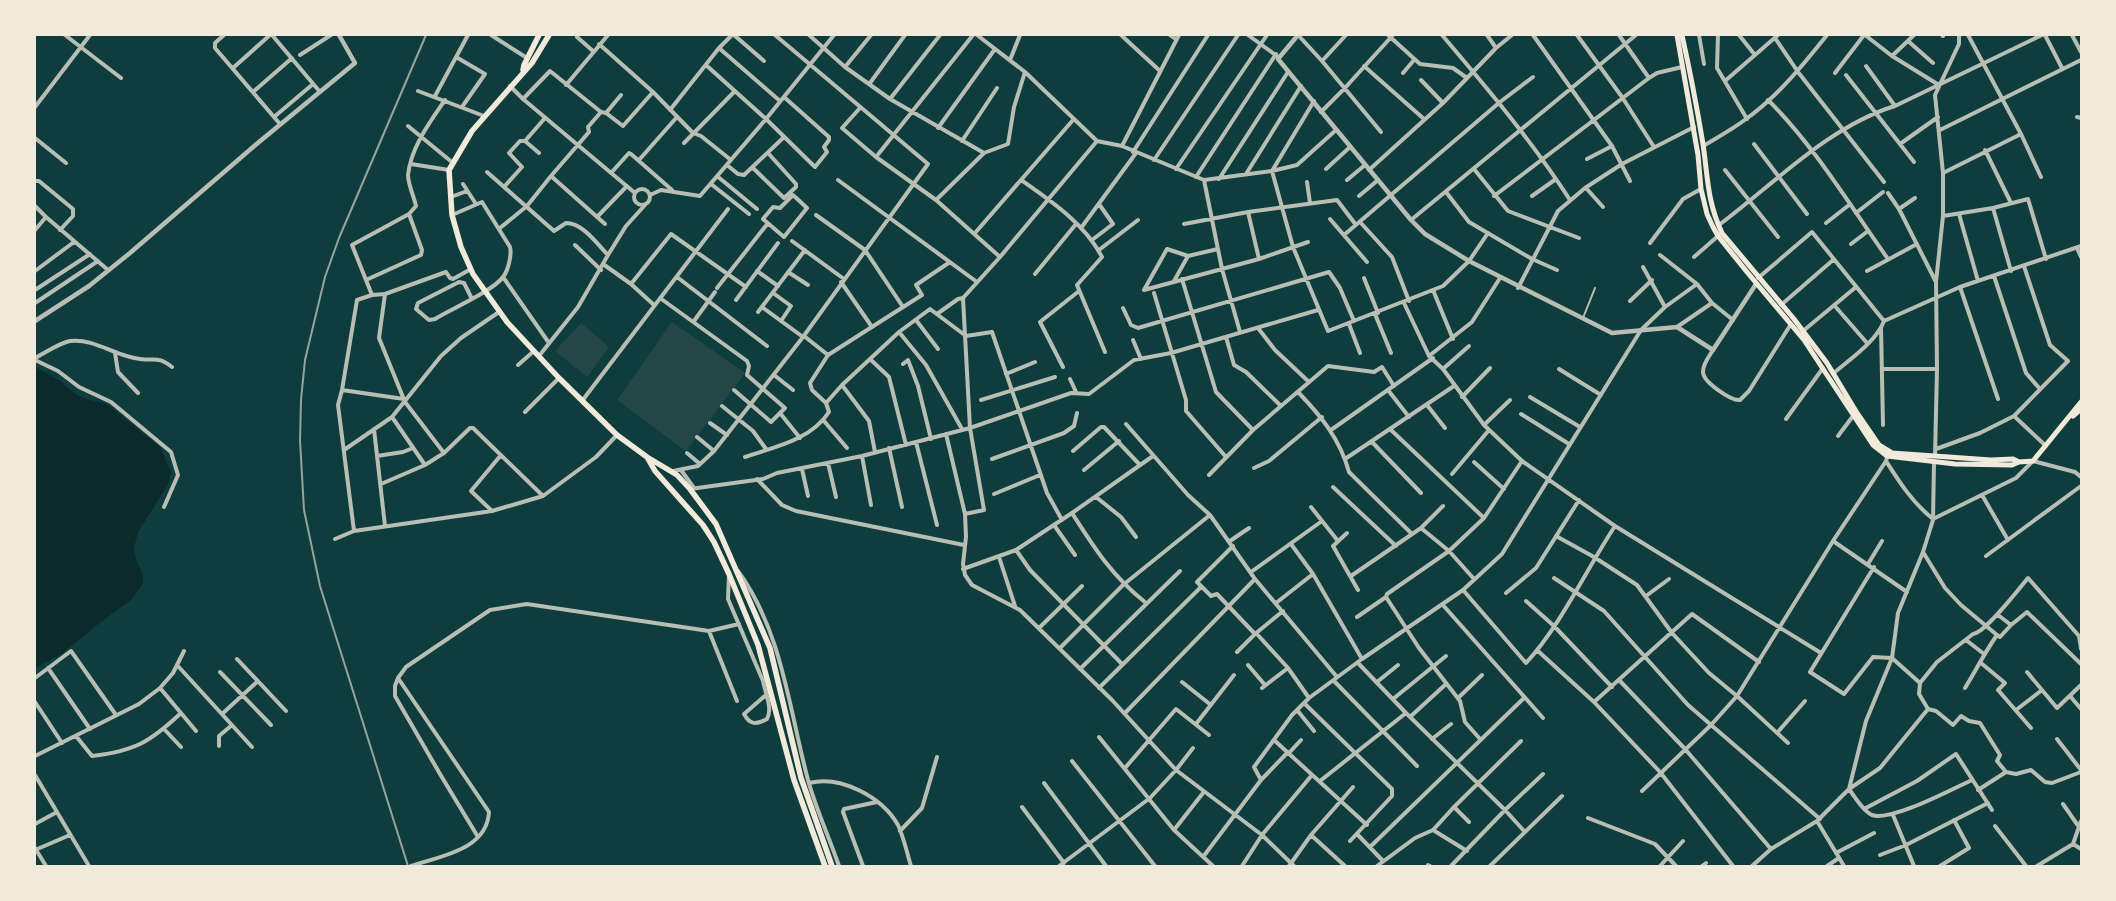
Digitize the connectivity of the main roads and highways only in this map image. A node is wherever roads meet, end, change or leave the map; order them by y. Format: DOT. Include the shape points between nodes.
graph roads {
  1 [pos="549,35"];
  2 [pos="1677,35"];
  3 [pos="1682,35"];
  4 [pos="538,38"];
  5 [pos="544,45"];
  6 [pos="523,70"];
  7 [pos="2081,402"];
  8 [pos="2081,410"];
  9 [pos="2067,421"];
  10 [pos="1887,456"];
  11 [pos="647,457"];
  12 [pos="704,506"];
  13 [pos="694,513"];
  14 [pos="728,550"];
  15 [pos="720,555"];
  16 [pos="825,866"];
  17 [pos="832,866"];
  1 -- 5 [label="main road"];
  2 -- 10 [label="main road" via="1707,214 1718,236 1804,340 1873,445"];
  3 -- 10 [label="main road" via="1703,146 1707,188 1722,233 1803,331"];
  4 -- 5 [label="main road"];
  4 -- 6 [label="main road"];
  5 -- 6 [label="main road"];
  6 -- 11 [label="main road" via="472,132 449,170 452,215 461,247 499,312 582,401 617,435"];
  7 -- 9 [label="main road"];
  8 -- 9 [label="main road"];
  9 -- 10 [label="main road" via="2033,461"];
  11 -- 12 [label="main road" via="673,471 692,488"];
  11 -- 13 [label="main road" via="655,471"];
  12 -- 13 [label="main road"];
  12 -- 14 [label="main road"];
  13 -- 15 [label="main road"];
  14 -- 15 [label="main road"];
  14 -- 17 [label="main road" via="770,648 801,778"];
  15 -- 16 [label="main road" via="758,645 794,780"];
}
